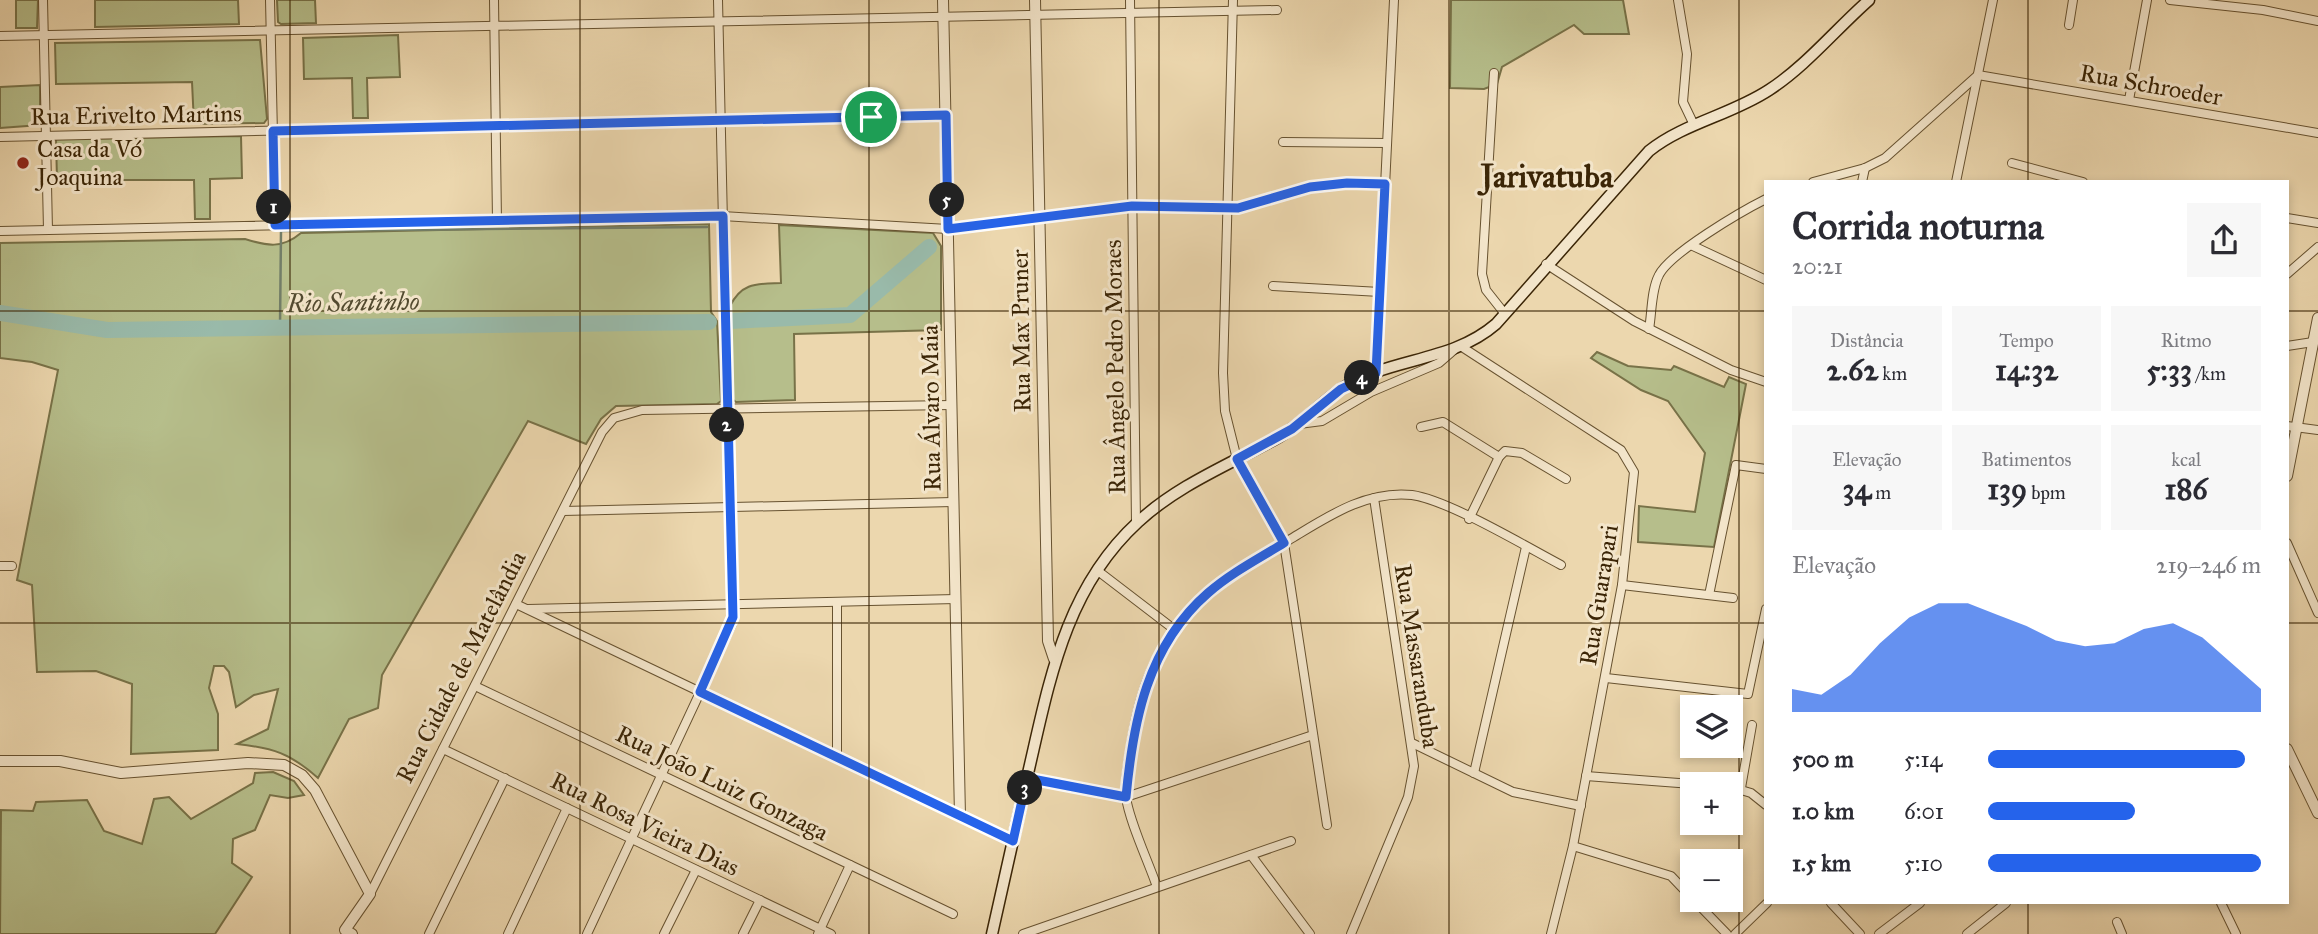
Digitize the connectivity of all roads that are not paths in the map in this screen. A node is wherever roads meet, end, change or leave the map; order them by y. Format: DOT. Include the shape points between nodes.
graph roads {
  1 [pos="43,0"];
  2 [pos="270,0"];
  3 [pos="494,0"];
  4 [pos="718,0"];
  5 [pos="943,0"];
  6 [pos="1035,0"];
  7 [pos="1130,0"];
  8 [pos="1233,0"];
  9 [pos="1394,0"];
  10 [pos="1678,0"];
  11 [pos="1869,0"];
  12 [pos="1993,0"];
  13 [pos="2073,0"];
  14 [pos="2147,0"];
  15 [pos="2170,0"];
  16 [pos="1277,10"];
  17 [pos="1232,11"];
  18 [pos="1130,13"];
  19 [pos="1035,16"];
  20 [pos="944,18"];
  21 [pos="2318,21"];
  22 [pos="718,22"];
  23 [pos="2069,25"];
  24 [pos="494,26"];
  25 [pos="270,31"];
  26 [pos="44,35"];
  27 [pos="0,36"];
  28 [pos="1494,73"];
  29 [pos="1978,75"];
  30 [pos="2129,100"];
  31 [pos="946,115"];
  32 [pos="720,120"];
  33 [pos="496,125"];
  34 [pos="1694,125"];
  35 [pos="273,131"];
  36 [pos="2318,133"];
  37 [pos="46,136"];
  38 [pos="0,137"];
  39 [pos="1283,142"];
  40 [pos="1387,143"];
  41 [pos="2012,163"];
  42 [pos="1865,168"];
  43 [pos="1820,180"];
  44 [pos="1862,180"];
  45 [pos="1956,180"];
  46 [pos="2076,180"];
  47 [pos="1385,184"];
  48 [pos="1764,200"];
  49 [pos="1132,206"];
  50 [pos="1227,209"];
  51 [pos="723,216"];
  52 [pos="1040,218"];
  53 [pos="2289,218"];
  54 [pos="497,221"];
  55 [pos="2318,223"];
  56 [pos="275,225"];
  57 [pos="948,229"];
  58 [pos="48,230"];
  59 [pos="0,231"];
  60 [pos="1693,246"];
  61 [pos="2318,247"];
  62 [pos="1546,264"];
  63 [pos="2289,272"];
  64 [pos="1764,279"];
  65 [pos="1273,286"];
  66 [pos="1380,292"];
  67 [pos="1504,314"];
  68 [pos="2318,318"];
  69 [pos="1649,329"];
  70 [pos="2313,342"];
  71 [pos="2289,346"];
  72 [pos="1458,349"];
  73 [pos="1376,373"];
  74 [pos="1764,382"];
  75 [pos="951,405"];
  76 [pos="727,409"];
  77 [pos="1299,424"];
  78 [pos="1421,426"];
  79 [pos="2292,426"];
  80 [pos="2318,430"];
  81 [pos="2289,456"];
  82 [pos="1499,457"];
  83 [pos="1237,459"];
  84 [pos="1764,469"];
  85 [pos="1566,479"];
  86 [pos="1374,498"];
  87 [pos="953,502"];
  88 [pos="729,507"];
  89 [pos="563,511"];
  90 [pos="1469,519"];
  91 [pos="1136,524"];
  92 [pos="1284,543"];
  93 [pos="1526,547"];
  94 [pos="2289,548"];
  95 [pos="1560,565"];
  96 [pos="0,566"];
  97 [pos="12,566"];
  98 [pos="1098,571"];
  99 [pos="1622,586"];
  100 [pos="1709,595"];
  101 [pos="1733,598"];
  102 [pos="956,599"];
  103 [pos="837,602"];
  104 [pos="516,604"];
  105 [pos="731,604"];
  106 [pos="525,609"];
  107 [pos="2318,613"];
  108 [pos="1764,618"];
  109 [pos="1175,630"];
  110 [pos="1054,659"];
  111 [pos="1606,678"];
  112 [pos="475,686"];
  113 [pos="700,692"];
  114 [pos="1752,725"];
  115 [pos="1313,734"];
  116 [pos="1412,744"];
  117 [pos="443,749"];
  118 [pos="2289,753"];
  119 [pos="837,757"];
  120 [pos="0,761"];
  121 [pos="1474,773"];
  122 [pos="662,775"];
  123 [pos="1586,776"];
  124 [pos="1743,777"];
  125 [pos="505,778"];
  126 [pos="1027,778"];
  127 [pos="1680,783"];
  128 [pos="1743,789"];
  129 [pos="1126,797"];
  130 [pos="1764,804"];
  131 [pos="1581,806"];
  132 [pos="567,808"];
  133 [pos="2318,813"];
  134 [pos="960,816"];
  135 [pos="1327,825"];
  136 [pos="632,839"];
  137 [pos="1013,841"];
  138 [pos="1290,841"];
  139 [pos="1573,846"];
  140 [pos="1251,855"];
  141 [pos="850,865"];
  142 [pos="696,870"];
  143 [pos="1680,885"];
  144 [pos="1157,887"];
  145 [pos="370,894"];
  146 [pos="760,900"];
  147 [pos="1766,904"];
  148 [pos="1832,904"];
  149 [pos="1919,904"];
  150 [pos="2005,904"];
  151 [pos="2221,904"];
  152 [pos="1706,912"];
  153 [pos="953,914"];
  154 [pos="2116,922"];
  155 [pos="819,931"];
  156 [pos="346,933"];
  157 [pos="429,934"];
  158 [pos="508,934"];
  159 [pos="587,934"];
  160 [pos="664,934"];
  161 [pos="743,934"];
  162 [pos="831,934"];
  163 [pos="992,934"];
  164 [pos="1023,934"];
  165 [pos="1310,934"];
  166 [pos="1351,934"];
  167 [pos="1551,934"];
  168 [pos="1727,934"];
  169 [pos="1735,934"];
  170 [pos="1860,934"];
  171 [pos="1879,934"];
  172 [pos="1967,934"];
  173 [pos="2122,934"];
  174 [pos="2236,934"];
  1 -- 26 [label="street"];
  2 -- 25 [label="street"];
  3 -- 24 [label="street"];
  4 -- 22 [label="street"];
  5 -- 20 [label="street, Rua Álvaro Maia"];
  6 -- 19 [label="street, Rua Max Pruner"];
  7 -- 18 [label="street, Rua Ângelo Pedro Moraes"];
  8 -- 17 [label="street"];
  9 -- 40 [label="street"];
  10 -- 34 [label="street" via="1687,54 1683,102"];
  11 -- 34 [label="main road" via="1777,84 1725,114"];
  12 -- 29 [label="street"];
  13 -- 23 [label="street"];
  14 -- 30 [label="street"];
  15 -- 21 [label="street"];
  16 -- 17 [label="street"];
  17 -- 18 [label="street"];
  17 -- 50 [label="street"];
  18 -- 19 [label="street"];
  18 -- 49 [label="street, Rua Ângelo Pedro Moraes"];
  19 -- 20 [label="street"];
  19 -- 52 [label="street, Rua Max Pruner"];
  20 -- 22 [label="street"];
  20 -- 31 [label="street, Rua Álvaro Maia"];
  22 -- 24 [label="street"];
  22 -- 32 [label="street"];
  24 -- 25 [label="street"];
  24 -- 33 [label="street"];
  25 -- 26 [label="street"];
  25 -- 35 [label="street"];
  26 -- 27 [label="street"];
  26 -- 37 [label="street"];
  28 -- 67 [label="street" via="1482,274 1486,290"];
  29 -- 30 [label="street, Rua Schroeder"];
  29 -- 42 [label="street" via="1885,158"];
  29 -- 45 [label="street"];
  30 -- 36 [label="street, Rua Schroeder"];
  31 -- 32 [label="street, Rua Erivelto Martins"];
  31 -- 57 [label="street, Rua Álvaro Maia"];
  32 -- 33 [label="street, Rua Erivelto Martins"];
  32 -- 51 [label="street"];
  33 -- 35 [label="street, Rua Erivelto Martins"];
  33 -- 54 [label="street"];
  34 -- 62 [label="main road" via="1649,151"];
  35 -- 37 [label="street, Rua Erivelto Martins"];
  35 -- 56 [label="street"];
  37 -- 38 [label="street, Rua Erivelto Martins"];
  37 -- 58 [label="street"];
  39 -- 40 [label="street"];
  40 -- 47 [label="street"];
  41 -- 46 [label="street"];
  42 -- 43 [label="street"];
  42 -- 44 [label="street"];
  47 -- 50 [label="street" via="1310,187"];
  47 -- 66 [label="street"];
  48 -- 60 [label="street"];
  49 -- 50 [label="street"];
  49 -- 52 [label="street"];
  49 -- 91 [label="street, Rua Ângelo Pedro Moraes"];
  50 -- 83 [label="street" via="1223,393"];
  51 -- 54 [label="street"];
  51 -- 57 [label="street"];
  51 -- 76 [label="street"];
  52 -- 57 [label="street"];
  52 -- 110 [label="street, Rua Max Pruner" via="1048,641"];
  53 -- 55 [label="street"];
  54 -- 56 [label="street"];
  56 -- 58 [label="street"];
  57 -- 75 [label="street, Rua Álvaro Maia"];
  58 -- 59 [label="street"];
  60 -- 64 [label="street"];
  60 -- 69 [label="street" via="1659,276"];
  61 -- 63 [label="street"];
  62 -- 67 [label="main road"];
  62 -- 69 [label="street"];
  65 -- 66 [label="street"];
  66 -- 73 [label="street"];
  67 -- 72 [label="main road" via="1488,331"];
  68 -- 70 [label="street"];
  69 -- 74 [label="street"];
  70 -- 71 [label="street"];
  70 -- 79 [label="street"];
  72 -- 73 [label="main road"];
  72 -- 77 [label="street" via="1322,421"];
  72 -- 99 [label="street, Rua Guarapari" via="1627,455 1634,480"];
  73 -- 77 [label="main road" via="1341,389"];
  75 -- 76 [label="street"];
  75 -- 87 [label="street, Rua Álvaro Maia"];
  76 -- 88 [label="street"];
  76 -- 89 [label="street, Rua Cidade de Matelândia" via="633,411 614,418 602,432"];
  77 -- 83 [label="main road"];
  78 -- 82 [label="street" via="1443,422"];
  79 -- 80 [label="street"];
  79 -- 81 [label="street"];
  82 -- 85 [label="street" via="1518,451"];
  82 -- 90 [label="street"];
  83 -- 91 [label="main road" via="1177,492"];
  83 -- 92 [label="street"];
  84 -- 100 [label="street" via="1736,465"];
  86 -- 90 [label="street" via="1419,497"];
  86 -- 92 [label="street" via="1339,510"];
  86 -- 116 [label="street, Rua Massaranduba"];
  87 -- 88 [label="street"];
  87 -- 102 [label="street, Rua Álvaro Maia"];
  88 -- 89 [label="street"];
  88 -- 105 [label="street"];
  89 -- 104 [label="street, Rua Cidade de Matelândia"];
  90 -- 93 [label="street"];
  91 -- 98 [label="main road"];
  92 -- 109 [label="street" via="1215,587"];
  92 -- 115 [label="street"];
  93 -- 95 [label="street"];
  93 -- 121 [label="street"];
  94 -- 107 [label="street"];
  96 -- 97 [label="street"];
  98 -- 109 [label="street"];
  98 -- 110 [label="main road" via="1073,613"];
  99 -- 100 [label="street"];
  99 -- 111 [label="street, Rua Guarapari"];
  100 -- 101 [label="street"];
  102 -- 103 [label="street"];
  102 -- 134 [label="street, Rua Álvaro Maia"];
  103 -- 105 [label="street"];
  103 -- 119 [label="street"];
  104 -- 106 [label="street"];
  104 -- 112 [label="street, Rua Cidade de Matelândia"];
  105 -- 106 [label="street"];
  105 -- 113 [label="street" via="732,624"];
  106 -- 113 [label="street"];
  108 -- 111 [label="street" via="1748,694"];
  109 -- 129 [label="street" via="1148,678 1139,706"];
  110 -- 126 [label="main road"];
  111 -- 123 [label="street, Rua Guarapari"];
  112 -- 117 [label="street, Rua Cidade de Matelândia"];
  112 -- 122 [label="street, Rua João Luiz Gonzaga"];
  113 -- 119 [label="street"];
  113 -- 122 [label="street"];
  114 -- 124 [label="street"];
  115 -- 129 [label="street"];
  115 -- 135 [label="street"];
  116 -- 121 [label="street"];
  116 -- 166 [label="street, Rua Massaranduba" via="1414,766 1408,797"];
  117 -- 125 [label="street, Rua Rosa Vieira Dias"];
  117 -- 145 [label="street, Rua Cidade de Matelândia"];
  118 -- 133 [label="street"];
  119 -- 134 [label="street"];
  120 -- 145 [label="street" via="60,761 121,773 248,763 284,765 302,775 314,790"];
  121 -- 131 [label="street" via="1524,795"];
  122 -- 136 [label="street"];
  122 -- 141 [label="street, Rua João Luiz Gonzaga"];
  123 -- 127 [label="street"];
  123 -- 131 [label="street, Rua Guarapari"];
  125 -- 132 [label="street, Rua Rosa Vieira Dias"];
  125 -- 157 [label="street"];
  126 -- 129 [label="street"];
  126 -- 137 [label="main road"];
  128 -- 130 [label="street"];
  129 -- 144 [label="street"];
  131 -- 139 [label="street, Rua Guarapari"];
  132 -- 136 [label="street, Rua Rosa Vieira Dias"];
  132 -- 158 [label="street"];
  134 -- 137 [label="street"];
  136 -- 142 [label="street, Rua Rosa Vieira Dias"];
  136 -- 159 [label="street"];
  137 -- 163 [label="main road"];
  138 -- 140 [label="street"];
  139 -- 143 [label="street" via="1671,876"];
  139 -- 167 [label="street, Rua Guarapari"];
  140 -- 144 [label="street"];
  140 -- 165 [label="street"];
  141 -- 153 [label="street, Rua João Luiz Gonzaga"];
  141 -- 155 [label="street"];
  142 -- 146 [label="street, Rua Rosa Vieira Dias"];
  142 -- 160 [label="street"];
  144 -- 164 [label="street"];
  145 -- 156 [label="street, Rua Cidade de Matelândia"];
  146 -- 155 [label="street, Rua Rosa Vieira Dias"];
  146 -- 161 [label="street"];
  147 -- 169 [label="street"];
  148 -- 170 [label="street"];
  149 -- 171 [label="street"];
  150 -- 172 [label="street"];
  151 -- 174 [label="street"];
  152 -- 168 [label="street"];
  154 -- 173 [label="street"];
  155 -- 162 [label="street, Rua Rosa Vieira Dias"];
}
